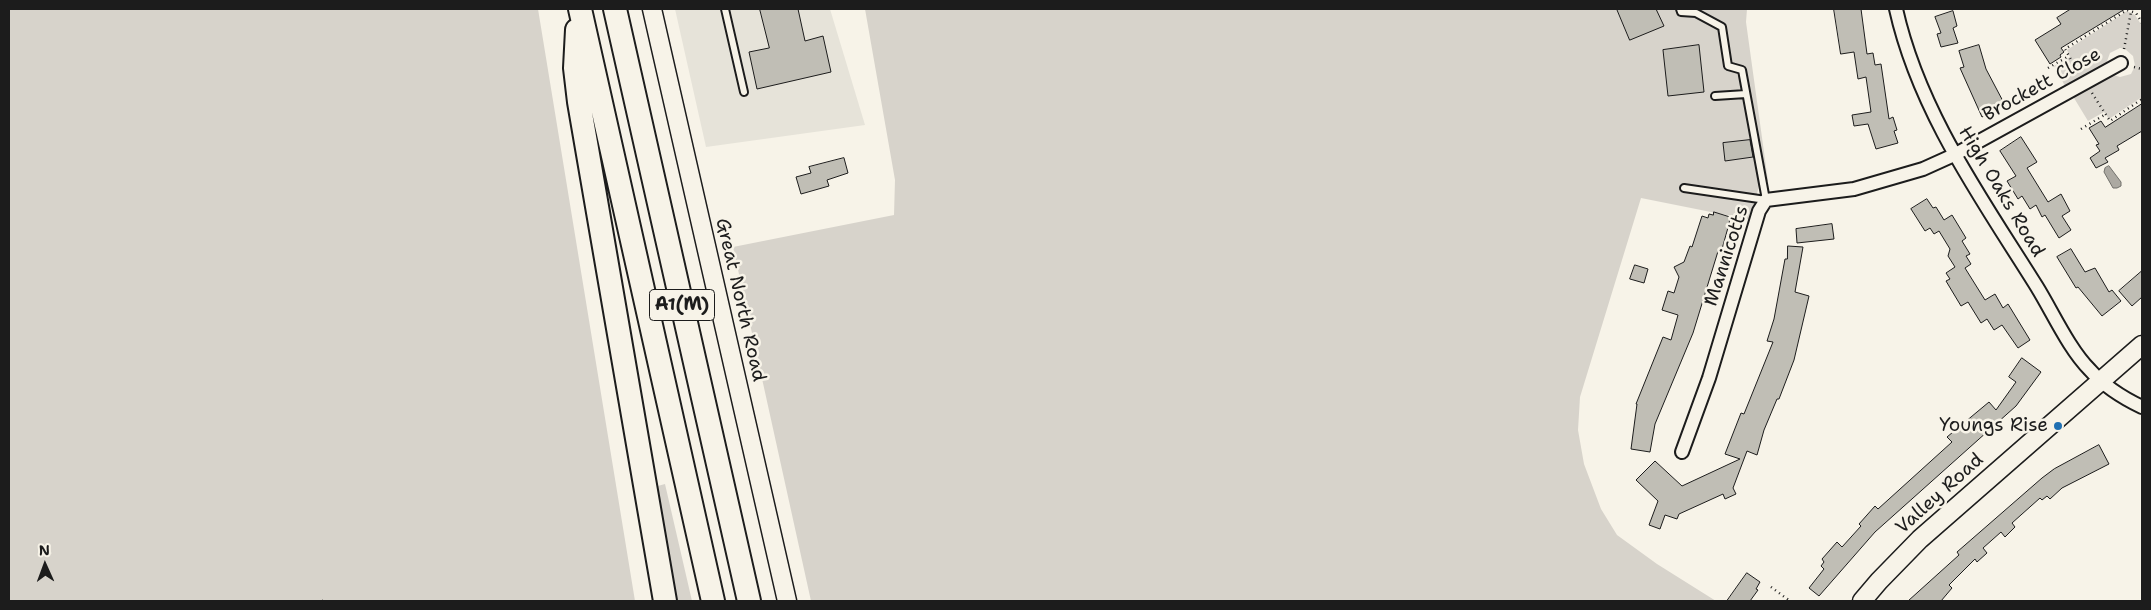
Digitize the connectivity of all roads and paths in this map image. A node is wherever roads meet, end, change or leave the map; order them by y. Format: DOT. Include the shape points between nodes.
graph roads {
  1 [pos="579,9"];
  2 [pos="615,9"];
  3 [pos="652,9"];
  4 [pos="725,9"];
  5 [pos="1680,9"];
  6 [pos="1896,9"];
  7 [pos="2131,12"];
  8 [pos="2142,23"];
  9 [pos="2069,56"];
  10 [pos="2121,63"];
  11 [pos="2048,68"];
  12 [pos="2142,69"];
  13 [pos="2085,82"];
  14 [pos="744,92"];
  15 [pos="1746,94"];
  16 [pos="1715,96"];
  17 [pos="2142,99"];
  18 [pos="2106,114"];
  19 [pos="2081,129"];
  20 [pos="1954,155"];
  21 [pos="1684,188"];
  22 [pos="1766,200"];
  23 [pos="2142,345"];
  24 [pos="2101,381"];
  25 [pos="2142,407"];
  26 [pos="1682,452"];
  27 [pos="1771,587"];
  28 [pos="325,597"];
  29 [pos="323,601"];
  30 [pos="665,601"];
  31 [pos="713,601"];
  32 [pos="749,601"];
  33 [pos="788,601"];
  34 [pos="1790,601"];
  35 [pos="1862,601"];
  1 -- 30 [label="highway, A1(M)" via="575,68 579,102"];
  1 -- 31 [label="highway, A1(M)"];
  2 -- 32 [label="highway, A1(M)"];
  3 -- 33 [label="main road, Great North Road"];
  4 -- 14 [label="lane"];
  5 -- 15 [label="lane" via="1681,12 1696,13 1722,27 1728,66 1742,70"];
  6 -- 20 [label="street, High Oaks Road" via="1925,95"];
  7 -- 8 [label="path" via="2136,13"];
  7 -- 9 [label="path" via="2127,10 2064,50"];
  7 -- 10 [label="path"];
  9 -- 11 [label="path"];
  9 -- 13 [label="path"];
  10 -- 12 [label="path"];
  10 -- 13 [label="street, Brockett Close"];
  13 -- 18 [label="path"];
  13 -- 20 [label="street, Brockett Close"];
  15 -- 16 [label="lane"];
  15 -- 22 [label="lane"];
  17 -- 18 [label="path" via="2110,120"];
  18 -- 19 [label="path"];
  20 -- 22 [label="street, Mannicotts" via="1923,169 1854,189"];
  20 -- 24 [label="street, High Oaks Road" via="2066,336 2088,369"];
  21 -- 22 [label="lane"];
  22 -- 26 [label="street, Mannicotts"];
  23 -- 24 [label="main road, Valley Road"];
  24 -- 25 [label="street"];
  24 -- 35 [label="main road, Valley Road" via="1920,539"];
  27 -- 34 [label="path"];
  28 -- 29 [label="path"];
}
